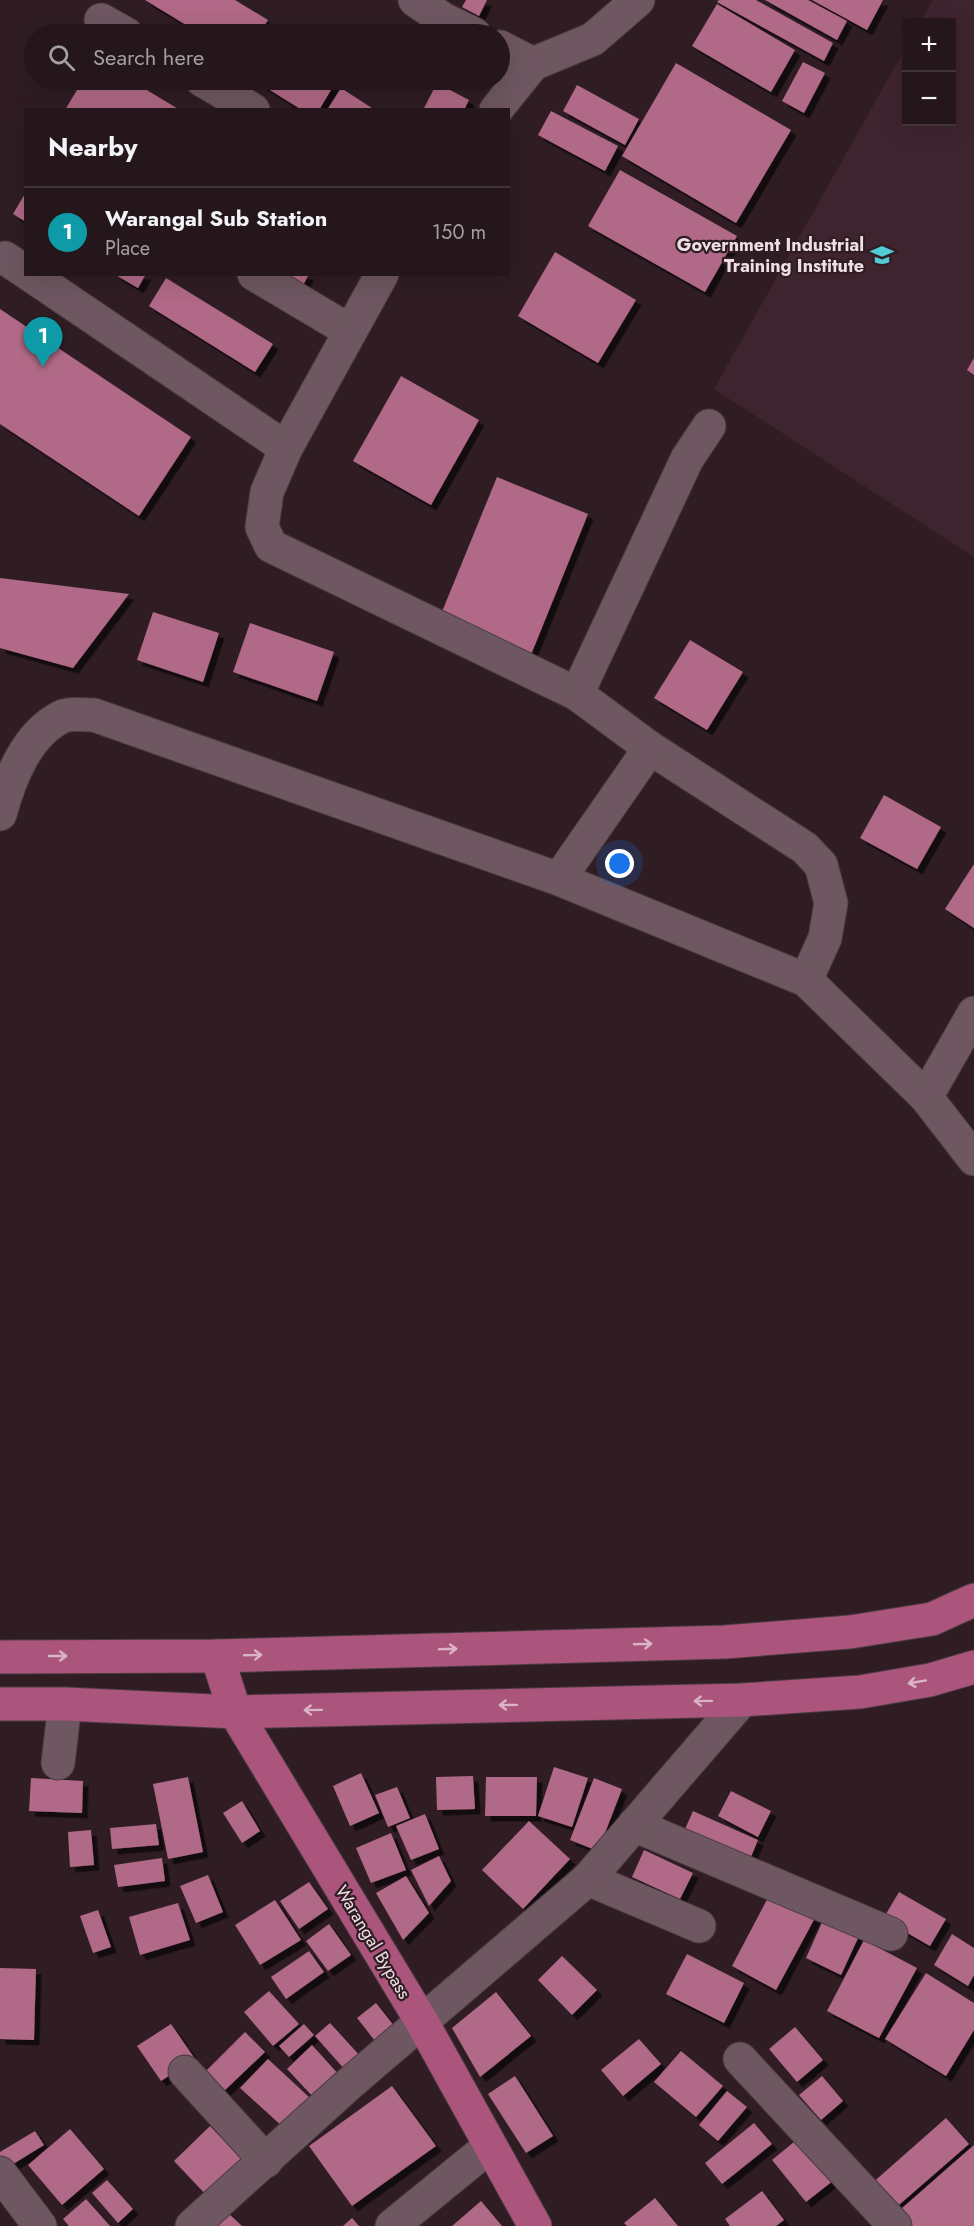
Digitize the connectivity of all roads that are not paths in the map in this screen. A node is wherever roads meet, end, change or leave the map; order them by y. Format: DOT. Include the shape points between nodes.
graph roads {
  1 [pos="415,0"];
  2 [pos="638,0"];
  3 [pos="454,24"];
  4 [pos="510,52"];
  5 [pos="533,64"];
  6 [pos="219,90"];
  7 [pos="249,108"];
  8 [pos="498,108"];
  9 [pos="32,276"];
  10 [pos="257,276"];
  11 [pos="381,276"];
  12 [pos="350,332"];
  13 [pos="709,426"];
  14 [pos="286,448"];
  15 [pos="577,694"];
  16 [pos="650,748"];
  17 [pos="0,814"];
  18 [pos="559,879"];
  19 [pos="806,980"];
  20 [pos="969,1035"];
  21 [pos="926,1097"];
  22 [pos="974,1159"];
  23 [pos="970,1607"];
  24 [pos="217,1656"];
  25 [pos="0,1657"];
  26 [pos="974,1667"];
  27 [pos="742,1700"];
  28 [pos="0,1704"];
  29 [pos="65,1704"];
  30 [pos="235,1712"];
  31 [pos="58,1763"];
  32 [pos="634,1825"];
  33 [pos="588,1879"];
  34 [pos="699,1926"];
  35 [pos="891,1934"];
  36 [pos="422,2022"];
  37 [pos="740,2059"];
  38 [pos="185,2072"];
  39 [pos="490,2146"];
  40 [pos="266,2161"];
  41 [pos="0,2173"];
  42 [pos="40,2226"];
  43 [pos="192,2226"];
  44 [pos="392,2226"];
  45 [pos="535,2226"];
  46 [pos="895,2226"];
  1 -- 3 [label="street"];
  2 -- 5 [label="street" via="593,39"];
  4 -- 5 [label="street"];
  5 -- 8 [label="street"];
  6 -- 7 [label="street"];
  9 -- 14 [label="street"];
  10 -- 12 [label="street"];
  11 -- 12 [label="street"];
  12 -- 14 [label="street"];
  13 -- 15 [label="street" via="687,459"];
  14 -- 15 [label="street" via="267,492 262,527 271,546"];
  15 -- 16 [label="street"];
  16 -- 18 [label="street"];
  16 -- 19 [label="street" via="805,848 821,865 831,903 825,938"];
  17 -- 18 [label="street" via="18,764 38,734 63,716 94,715"];
  18 -- 19 [label="street"];
  19 -- 21 [label="street"];
  20 -- 21 [label="street"];
  21 -- 22 [label="street"];
  24 -- 23 [label="main road, one-way" via="725,1642 850,1632 932,1619"];
  25 -- 24 [label="main road, one-way"];
  24 -- 30 [label="main road, Warangal Bypass"];
  26 -- 27 [label="main road, one-way" via="930,1680 860,1692"];
  27 -- 30 [label="main road, one-way"];
  27 -- 32 [label="street"];
  28 -- 29 [label="main road"];
  29 -- 30 [label="main road"];
  29 -- 31 [label="street"];
  30 -- 36 [label="main road, Warangal Bypass"];
  32 -- 33 [label="street"];
  32 -- 35 [label="street"];
  33 -- 34 [label="street"];
  33 -- 36 [label="street"];
  36 -- 39 [label="main road, Warangal Bypass"];
  36 -- 40 [label="street"];
  37 -- 46 [label="street"];
  38 -- 40 [label="street"];
  39 -- 44 [label="street"];
  39 -- 45 [label="main road, Warangal Bypass"];
  40 -- 43 [label="street"];
  41 -- 42 [label="street"];
}
